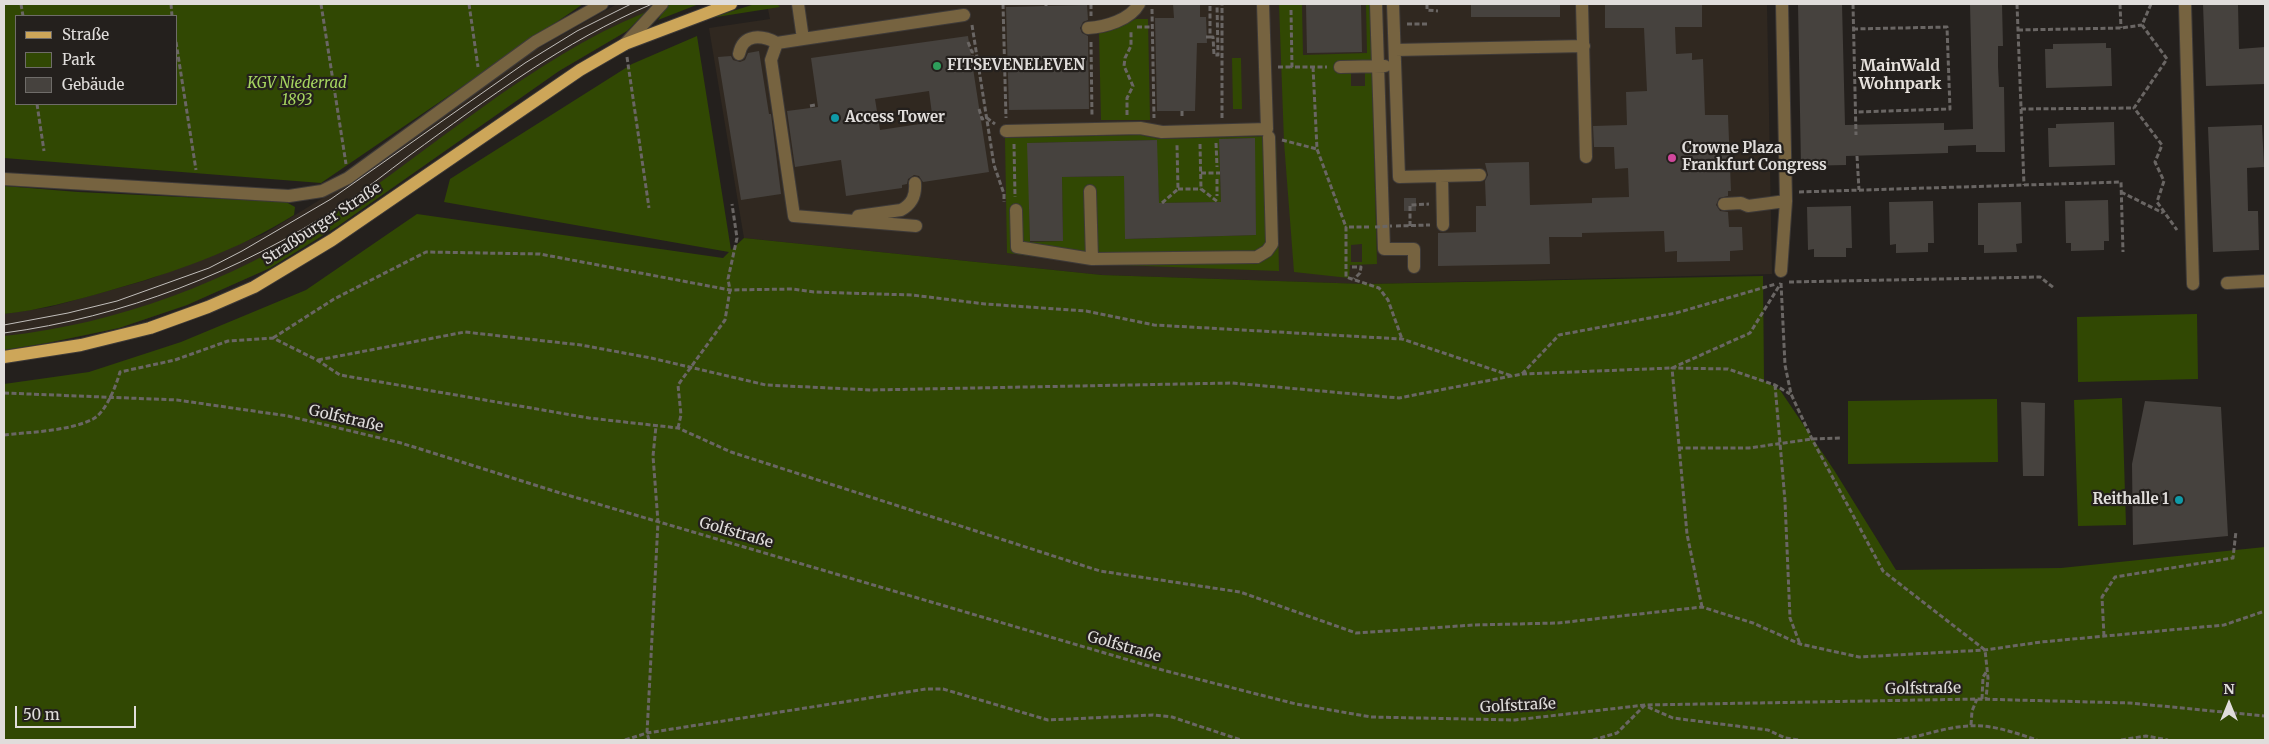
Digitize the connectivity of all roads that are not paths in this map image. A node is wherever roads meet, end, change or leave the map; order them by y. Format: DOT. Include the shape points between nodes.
graph roads {
  1 [pos="602,4"];
  2 [pos="662,4"];
  3 [pos="731,4"];
  4 [pos="798,4"];
  5 [pos="1139,4"];
  6 [pos="1263,4"];
  7 [pos="1376,4"];
  8 [pos="1393,4"];
  9 [pos="1582,4"];
  10 [pos="1782,4"];
  11 [pos="2185,4"];
  12 [pos="968,20"];
  13 [pos="1089,28"];
  14 [pos="803,39"];
  15 [pos="777,43"];
  16 [pos="1584,46"];
  17 [pos="626,50"];
  18 [pos="1395,50"];
  19 [pos="739,54"];
  20 [pos="1378,66"];
  21 [pos="1395,66"];
  22 [pos="1340,67"];
  23 [pos="1010,131"];
  24 [pos="1269,137"];
  25 [pos="1586,157"];
  26 [pos="1480,175"];
  27 [pos="1442,176"];
  28 [pos="4,179"];
  29 [pos="915,183"];
  30 [pos="1090,191"];
  31 [pos="1786,196"];
  32 [pos="1724,204"];
  33 [pos="1010,210"];
  34 [pos="841,219"];
  35 [pos="1443,225"];
  36 [pos="916,226"];
  37 [pos="1092,259"];
  38 [pos="1414,267"];
  39 [pos="1781,277"];
  40 [pos="2265,281"];
  41 [pos="2193,284"];
  42 [pos="2227,284"];
  43 [pos="4,357"];
  1 -- 28 [label="street" via="535,42 348,178 322,191 289,196"];
  2 -- 17 [label="street, Straßburger Straße"];
  3 -- 17 [label="main road, Straßburger Straße"];
  4 -- 14 [label="street"];
  5 -- 13 [label="street" via="1130,14 1104,27"];
  6 -- 23 [label="street" via="1267,129 1219,136 1200,131 1127,128"];
  7 -- 20 [label="street"];
  8 -- 18 [label="street"];
  9 -- 16 [label="street"];
  10 -- 31 [label="street"];
  11 -- 41 [label="street"];
  12 -- 14 [label="street"];
  14 -- 15 [label="street"];
  15 -- 19 [label="street" via="766,37 754,37 743,44"];
  15 -- 34 [label="street" via="771,60 794,216"];
  16 -- 18 [label="street"];
  16 -- 25 [label="street"];
  17 -- 43 [label="main road, Straßburger Straße" via="548,91 324,245 254,287 150,328 80,345"];
  18 -- 21 [label="street"];
  20 -- 21 [label="street"];
  20 -- 22 [label="street"];
  20 -- 38 [label="street" via="1384,249 1414,248"];
  21 -- 27 [label="street" via="1399,177"];
  24 -- 37 [label="street" via="1272,244 1267,251 1257,257"];
  26 -- 27 [label="street"];
  27 -- 35 [label="street"];
  29 -- 34 [label="street" via="913,199 901,210"];
  30 -- 37 [label="street"];
  31 -- 32 [label="street" via="1748,206"];
  31 -- 39 [label="street"];
  33 -- 37 [label="street" via="1017,247"];
  34 -- 36 [label="street"];
  40 -- 42 [label="street"];
}
